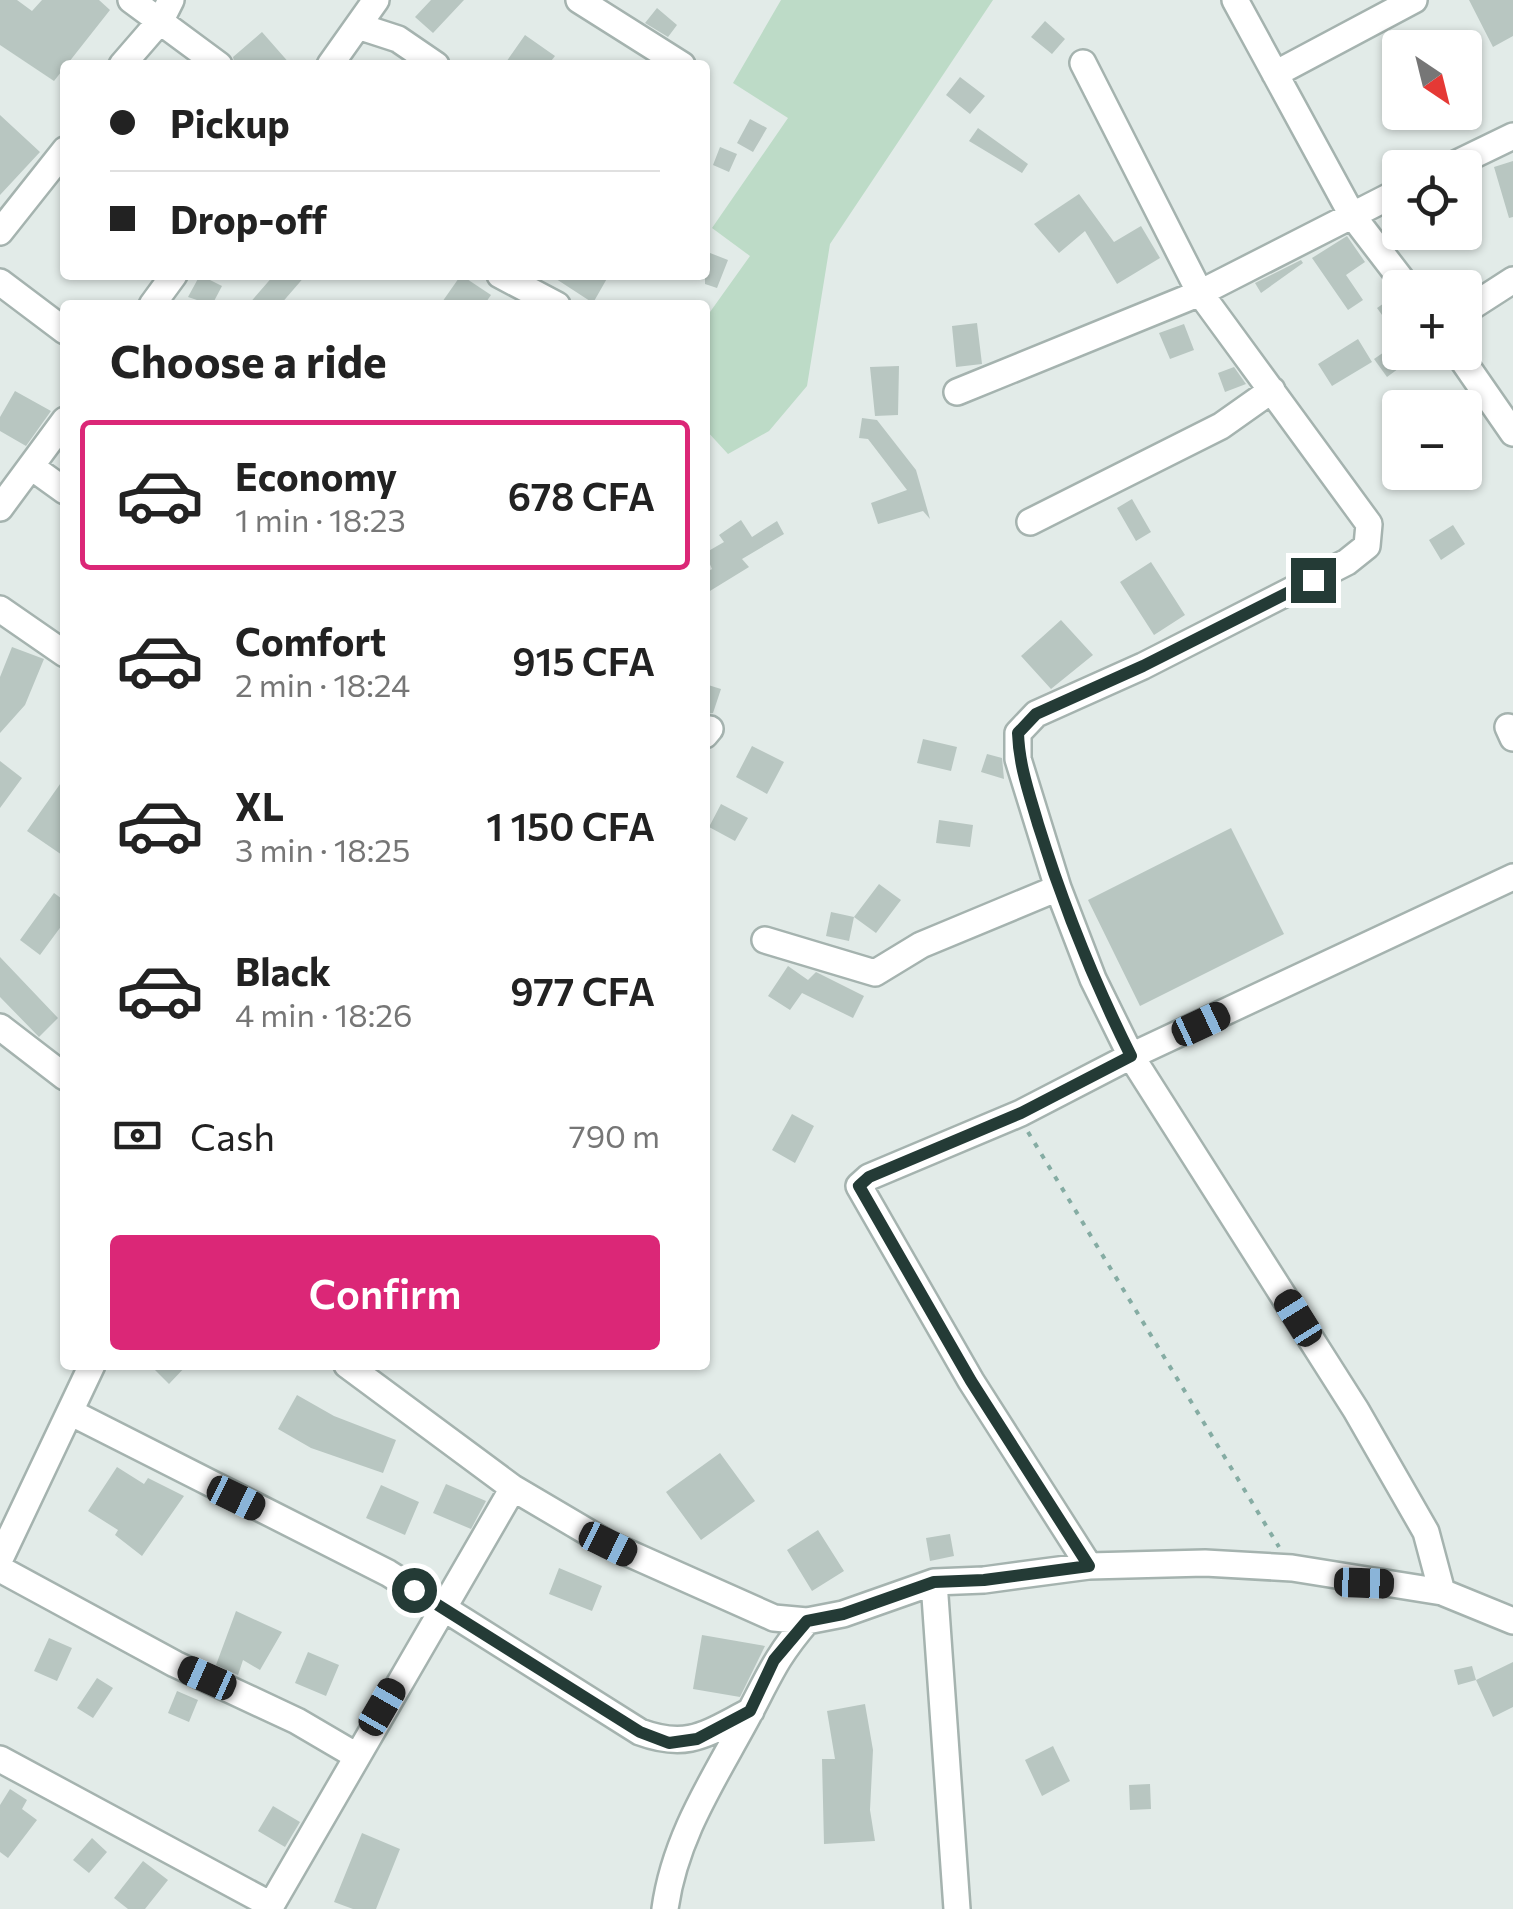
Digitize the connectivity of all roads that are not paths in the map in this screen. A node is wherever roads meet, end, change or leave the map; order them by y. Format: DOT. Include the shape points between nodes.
graph roads {
  1 [pos="131,0"];
  2 [pos="376,0"];
  3 [pos="579,0"];
  4 [pos="1236,0"];
  5 [pos="1414,0"];
  6 [pos="166,10"];
  7 [pos="358,26"];
  8 [pos="126,60"];
  9 [pos="214,60"];
  10 [pos="334,60"];
  11 [pos="429,60"];
  12 [pos="674,60"];
  13 [pos="1083,63"];
  14 [pos="1275,74"];
  15 [pos="1513,136"];
  16 [pos="1482,151"];
  17 [pos="60,156"];
  18 [pos="1382,200"];
  19 [pos="1352,215"];
  20 [pos="0,232"];
  21 [pos="1394,270"];
  22 [pos="510,280"];
  23 [pos="1513,280"];
  24 [pos="0,282"];
  25 [pos="1200,293"];
  26 [pos="548,300"];
  27 [pos="1482,300"];
  28 [pos="60,327"];
  29 [pos="1469,370"];
  30 [pos="1272,390"];
  31 [pos="957,392"];
  32 [pos="60,428"];
  33 [pos="1513,433"];
  34 [pos="33,468"];
  35 [pos="60,487"];
  36 [pos="0,508"];
  37 [pos="1030,522"];
  38 [pos="0,610"];
  39 [pos="60,651"];
  40 [pos="1513,877"];
  41 [pos="1058,888"];
  42 [pos="766,940"];
  43 [pos="0,1026"];
  44 [pos="1131,1056"];
  45 [pos="60,1073"];
  46 [pos="90,1370"];
  47 [pos="355,1370"];
  48 [pos="70,1412"];
  49 [pos="513,1488"];
  50 [pos="0,1559"];
  51 [pos="1089,1566"];
  52 [pos="0,1569"];
  53 [pos="934,1582"];
  54 [pos="1442,1592"];
  55 [pos="441,1606"];
  56 [pos="807,1621"];
  57 [pos="1513,1621"];
  58 [pos="750,1711"];
  59 [pos="355,1755"];
  60 [pos="0,1759"];
  61 [pos="270,1907"];
  62 [pos="664,1909"];
  63 [pos="957,1909"];
  1 -- 6 [label="street"];
  2 -- 7 [label="street"];
  3 -- 12 [label="street"];
  4 -- 14 [label="street"];
  5 -- 14 [label="street"];
  6 -- 8 [label="street"];
  6 -- 9 [label="street"];
  7 -- 10 [label="street"];
  7 -- 11 [label="street" via="398,39"];
  13 -- 25 [label="street"];
  14 -- 19 [label="street"];
  15 -- 16 [label="street"];
  17 -- 20 [label="street"];
  18 -- 19 [label="street"];
  19 -- 21 [label="street"];
  19 -- 25 [label="street"];
  22 -- 26 [label="street"];
  23 -- 27 [label="street"];
  24 -- 28 [label="street"];
  25 -- 30 [label="street"];
  25 -- 31 [label="street"];
  29 -- 33 [label="street"];
  30 -- 37 [label="street" via="1221,426"];
  30 -- 41 [label="street" via="1369,524 1367,546 1228,623 1036,714 1018,733 1018,759"];
  32 -- 34 [label="street"];
  34 -- 35 [label="street"];
  34 -- 36 [label="street"];
  38 -- 39 [label="street"];
  40 -- 44 [label="street"];
  41 -- 42 [label="street" via="921,944 875,973"];
  41 -- 44 [label="street"];
  43 -- 45 [label="street"];
  44 -- 51 [label="street" via="859,1186 971,1381"];
  44 -- 54 [label="street" via="1356,1410 1426,1532"];
  46 -- 48 [label="street"];
  47 -- 49 [label="street"];
  48 -- 50 [label="street"];
  48 -- 55 [label="street"];
  49 -- 55 [label="street"];
  49 -- 56 [label="street" via="692,1585 774,1618"];
  51 -- 53 [label="street"];
  51 -- 54 [label="street" via="1292,1568"];
  52 -- 59 [label="street"];
  53 -- 56 [label="street"];
  53 -- 63 [label="street"];
  54 -- 57 [label="street"];
  55 -- 58 [label="street" via="640,1732 669,1743 697,1739"];
  55 -- 59 [label="street"];
  56 -- 58 [label="street" via="774,1660"];
  58 -- 62 [label="street" via="701,1796"];
  59 -- 61 [label="street"];
  60 -- 61 [label="street"];
}
